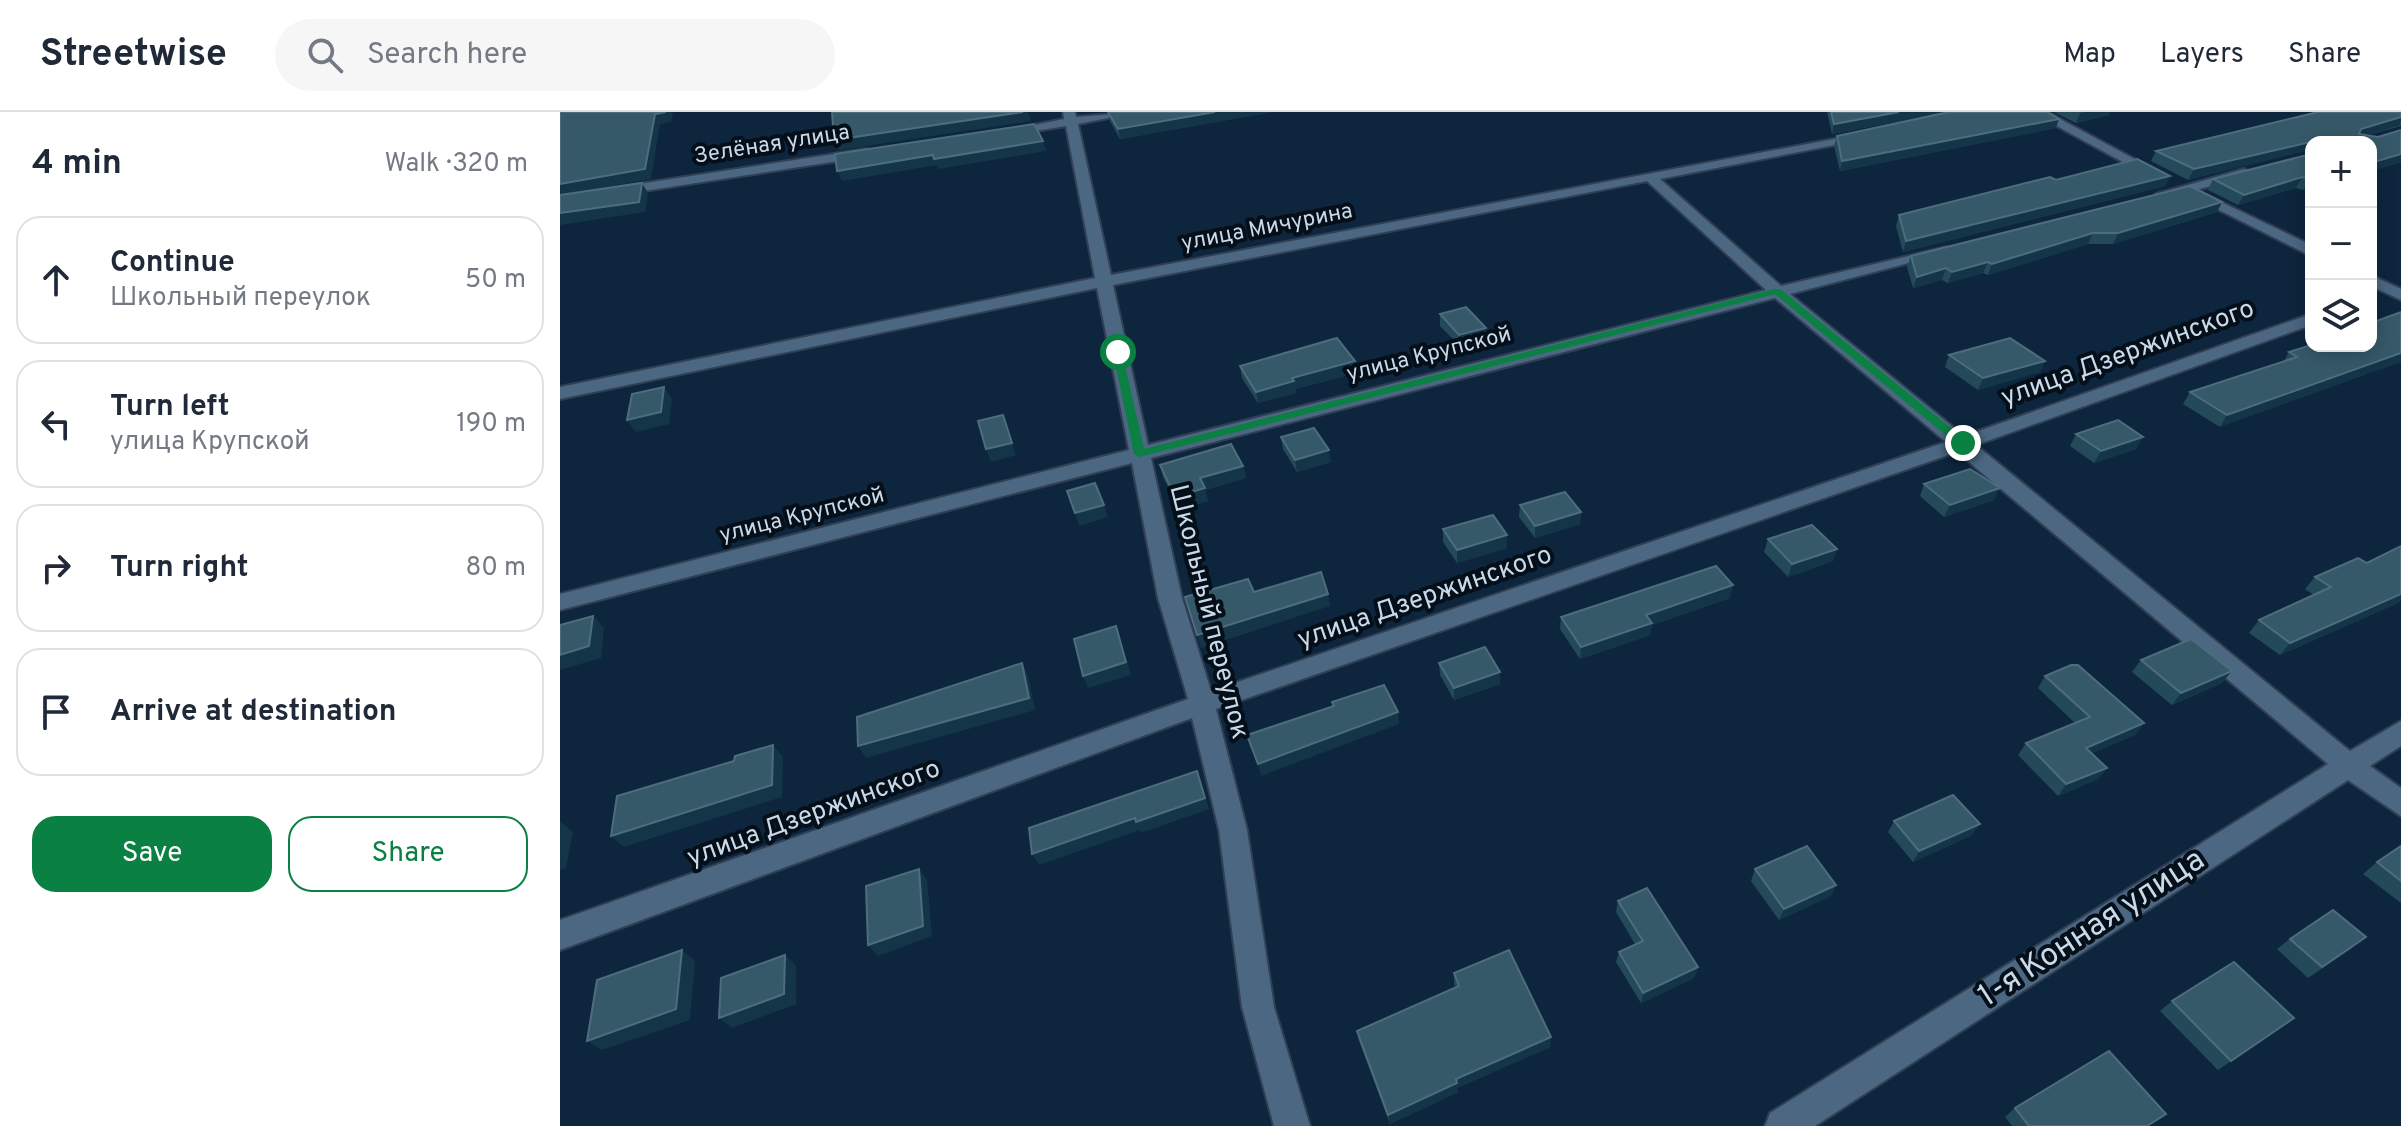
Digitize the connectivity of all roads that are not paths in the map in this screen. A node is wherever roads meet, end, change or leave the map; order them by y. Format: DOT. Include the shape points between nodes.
graph roads {
  1 [pos="1133,112"];
  2 [pos="2037,112"];
  3 [pos="1070,117"];
  4 [pos="1891,130"];
  5 [pos="994,133"];
  6 [pos="886,150"];
  7 [pos="2269,167"];
  8 [pos="1650,177"];
  9 [pos="2184,189"];
  10 [pos="560,200"];
  11 [pos="2138,200"];
  12 [pos="1958,246"];
  13 [pos="2305,248"];
  14 [pos="1106,281"];
  15 [pos="2377,283"];
  16 [pos="1777,291"];
  17 [pos="2398,292"];
  18 [pos="2377,297"];
  19 [pos="2305,321"];
  20 [pos="560,393"];
  21 [pos="1963,443"];
  22 [pos="1139,454"];
  23 [pos="560,602"];
  24 [pos="1202,704"];
  25 [pos="2401,732"];
  26 [pos="2348,765"];
  27 [pos="2401,804"];
  28 [pos="560,935"];
  29 [pos="1292,1126"];
  30 [pos="1783,1126"];
  1 -- 3 [label="street"];
  2 -- 9 [label="street"];
  3 -- 5 [label="street"];
  3 -- 14 [label="street, Школьный переулок"];
  4 -- 8 [label="street, улица Мичурина"];
  6 -- 10 [label="street, Зелёная улица"];
  7 -- 9 [label="street"];
  8 -- 14 [label="street, улица Мичурина"];
  8 -- 16 [label="street"];
  9 -- 11 [label="street"];
  9 -- 13 [label="street"];
  12 -- 16 [label="street, улица Крупской"];
  14 -- 20 [label="street, улица Мичурина"];
  14 -- 22 [label="street, Школьный переулок"];
  15 -- 17 [label="street"];
  16 -- 21 [label="street"];
  16 -- 22 [label="street, улица Крупской"];
  17 -- 18 [label="street"];
  19 -- 21 [label="street, улица Дзержинского"];
  21 -- 24 [label="street, улица Дзержинского"];
  21 -- 26 [label="street"];
  22 -- 23 [label="street, улица Крупской"];
  22 -- 24 [label="street, Школьный переулок" via="1170,598"];
  24 -- 28 [label="street, улица Дзержинского"];
  24 -- 29 [label="street, Школьный переулок" via="1233,830 1258,1007"];
  25 -- 26 [label="street, 1-я Конная улица"];
  26 -- 27 [label="street"];
  26 -- 30 [label="street, 1-я Конная улица"];
}
